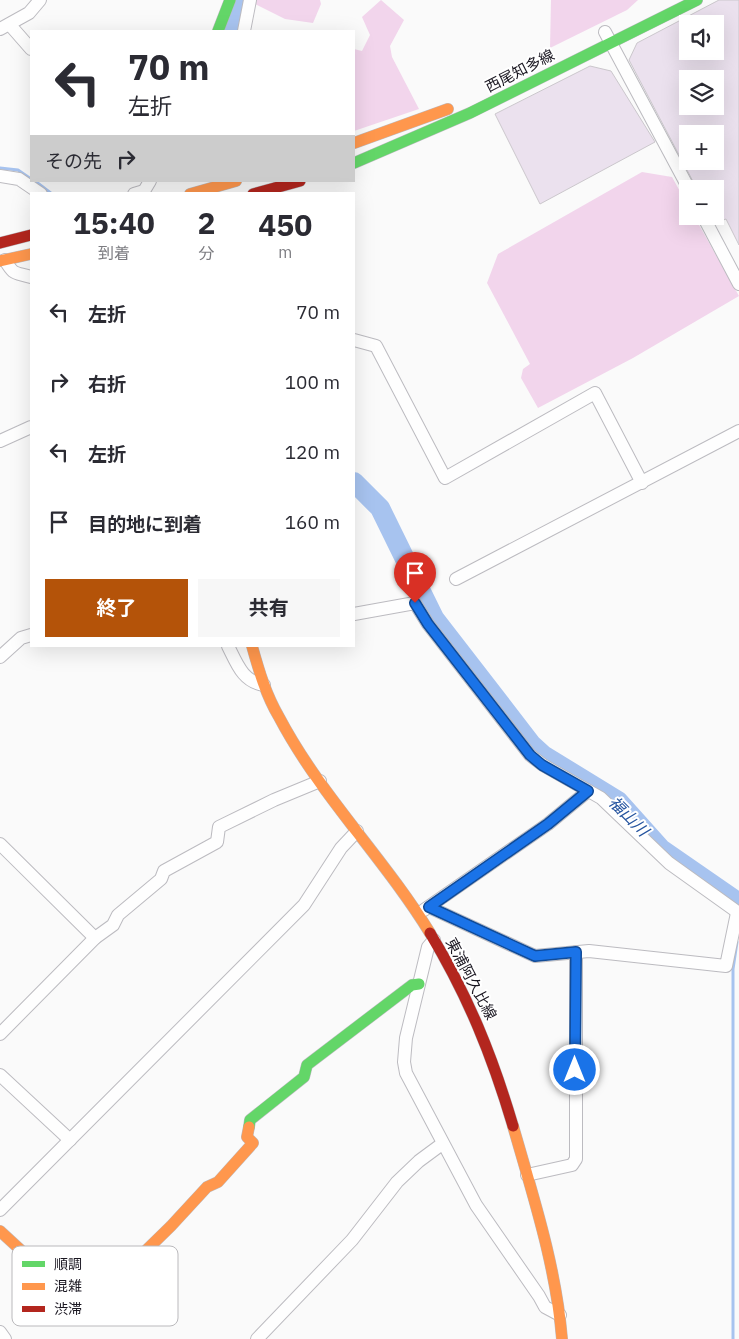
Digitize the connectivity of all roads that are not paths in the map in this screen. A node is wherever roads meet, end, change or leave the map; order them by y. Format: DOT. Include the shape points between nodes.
graph roads {
  1 [pos="40,0"];
  2 [pos="230,0"];
  3 [pos="250,0"];
  4 [pos="697,0"];
  5 [pos="5,27"];
  6 [pos="218,30"];
  7 [pos="244,30"];
  8 [pos="607,34"];
  9 [pos="30,48"];
  10 [pos="538,66"];
  11 [pos="355,143"];
  12 [pos="355,163"];
  13 [pos="0,176"];
  14 [pos="683,180"];
  15 [pos="149,182"];
  16 [pos="233,182"];
  17 [pos="297,182"];
  18 [pos="213,188"];
  19 [pos="38,192"];
  20 [pos="141,192"];
  21 [pos="198,192"];
  22 [pos="260,192"];
  23 [pos="708,225"];
  24 [pos="30,235"];
  25 [pos="0,243"];
  26 [pos="30,254"];
  27 [pos="2,261"];
  28 [pos="30,277"];
  29 [pos="739,284"];
  30 [pos="355,340"];
  31 [pos="30,427"];
  32 [pos="739,431"];
  33 [pos="0,441"];
  34 [pos="642,483"];
  35 [pos="456,579"];
  36 [pos="355,614"];
  37 [pos="30,635"];
  38 [pos="229,647"];
  39 [pos="252,647"];
  40 [pos="0,657"];
  41 [pos="264,685"];
  42 [pos="320,782"];
  43 [pos="588,791"];
  44 [pos="357,831"];
  45 [pos="0,844"];
  46 [pos="423,910"];
  47 [pos="738,913"];
  48 [pos="95,938"];
  49 [pos="434,940"];
  50 [pos="576,952"];
  51 [pos="419,984"];
  52 [pos="0,1034"];
  53 [pos="0,1075"];
  54 [pos="70,1140"];
  55 [pos="442,1144"];
  56 [pos="527,1174"];
  57 [pos="0,1210"];
  58 [pos="0,1231"];
  59 [pos="16,1246"];
  60 [pos="151,1246"];
  61 [pos="560,1315"];
  62 [pos="0,1332"];
  63 [pos="5,1339"];
  64 [pos="257,1339"];
  65 [pos="562,1339"];
  1 -- 5 [label="street" via="29,13"];
  2 -- 6 [label="main road"];
  3 -- 7 [label="street"];
  4 -- 8 [label="main road, 西尾知多線"];
  5 -- 9 [label="street"];
  8 -- 12 [label="main road, 西尾知多線" via="470,113"];
  8 -- 14 [label="street"];
  10 -- 11 [label="main road, 西尾知多線" via="462,104"];
  13 -- 19 [label="street" via="19,178"];
  15 -- 20 [label="street"];
  16 -- 18 [label="main road"];
  17 -- 22 [label="main road"];
  18 -- 21 [label="main road"];
  23 -- 29 [label="street"];
  24 -- 25 [label="main road"];
  26 -- 27 [label="main road"];
  27 -- 28 [label="street" via="17,275"];
  30 -- 34 [label="street" via="376,346 445,478 595,394"];
  31 -- 33 [label="street"];
  32 -- 34 [label="street"];
  34 -- 35 [label="street"];
  36 -- 43 [label="street" via="415,603 530,755"];
  37 -- 40 [label="street" via="21,638"];
  38 -- 41 [label="street" via="241,671 252,683"];
  39 -- 41 [label="main road, 東浦阿久比線"];
  41 -- 42 [label="main road, 東浦阿久比線" via="283,724"];
  42 -- 44 [label="main road, 東浦阿久比線"];
  42 -- 48 [label="street" via="218,827 217,842 164,871 161,879"];
  43 -- 46 [label="street" via="548,824"];
  43 -- 47 [label="street" via="612,807 669,863"];
  44 -- 46 [label="main road, 東浦阿久比線"];
  44 -- 54 [label="street" via="341,848 304,905"];
  45 -- 48 [label="street"];
  46 -- 49 [label="main road, 東浦阿久比線"];
  46 -- 50 [label="street" via="535,956"];
  47 -- 50 [label="street" via="726,966"];
  48 -- 52 [label="street"];
  49 -- 51 [label="street" via="428,947"];
  49 -- 56 [label="main road, 東浦阿久比線" via="460,985 485,1039"];
  50 -- 56 [label="street" via="576,1159 572,1165"];
  51 -- 55 [label="street" via="406,1038 404,1062 410,1082"];
  51 -- 60 [label="main road" via="412,985 307,1065 304,1077 250,1120 247,1137 253,1143 218,1182 207,1187"];
  53 -- 54 [label="street"];
  54 -- 57 [label="street"];
  55 -- 61 [label="street" via="476,1205 545,1308"];
  55 -- 64 [label="street" via="397,1182 352,1240"];
  56 -- 61 [label="main road, 東浦阿久比線" via="550,1256"];
  58 -- 59 [label="main road"];
  61 -- 65 [label="main road, 東浦阿久比線"];
  62 -- 63 [label="street"];
}
